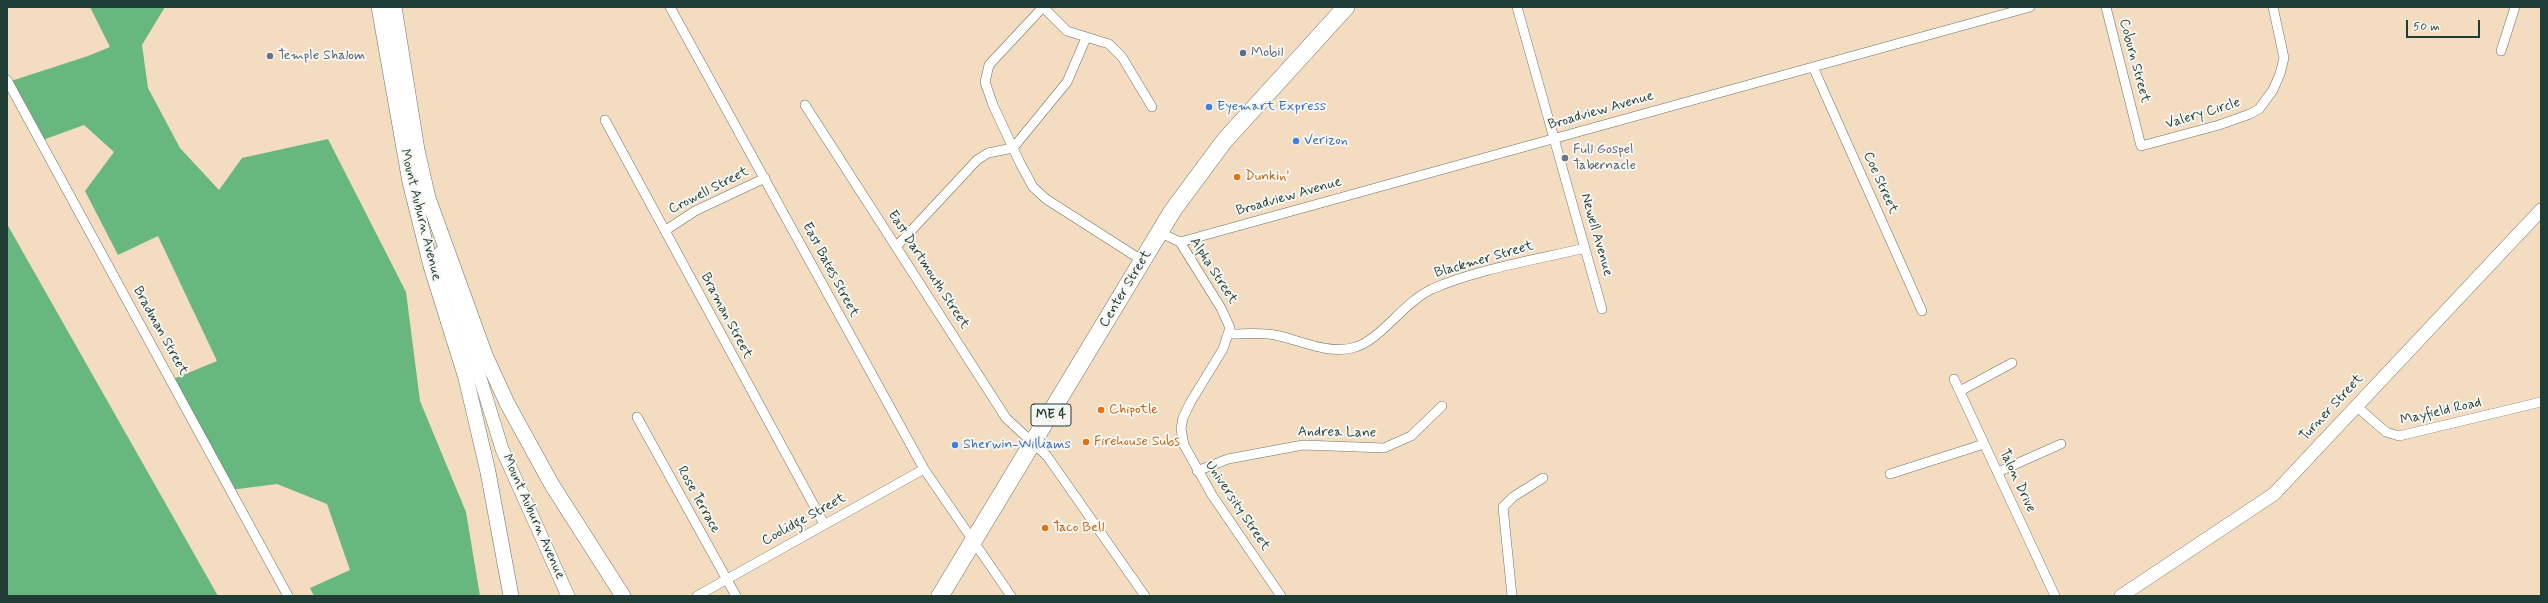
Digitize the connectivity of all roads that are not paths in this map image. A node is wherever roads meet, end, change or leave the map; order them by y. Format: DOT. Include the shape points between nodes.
graph roads {
  1 [pos="379,7"];
  2 [pos="394,7"];
  3 [pos="670,7"];
  4 [pos="1043,7"];
  5 [pos="1346,7"];
  6 [pos="1517,7"];
  7 [pos="2030,7"];
  8 [pos="2106,7"];
  9 [pos="2273,7"];
  10 [pos="2515,7"];
  11 [pos="1086,38"];
  12 [pos="2501,51"];
  13 [pos="1813,67"];
  14 [pos="7,80"];
  15 [pos="806,105"];
  16 [pos="1152,107"];
  17 [pos="605,120"];
  18 [pos="1554,138"];
  19 [pos="2142,146"];
  20 [pos="1013,148"];
  21 [pos="765,178"];
  22 [pos="428,198"];
  23 [pos="2541,210"];
  24 [pos="666,230"];
  25 [pos="1160,233"];
  26 [pos="1180,242"];
  27 [pos="896,247"];
  28 [pos="1585,248"];
  29 [pos="1143,261"];
  30 [pos="1602,309"];
  31 [pos="1922,311"];
  32 [pos="1230,334"];
  33 [pos="455,340"];
  34 [pos="2012,364"];
  35 [pos="1954,379"];
  36 [pos="1960,391"];
  37 [pos="2541,402"];
  38 [pos="1442,406"];
  39 [pos="2356,406"];
  40 [pos="490,414"];
  41 [pos="637,417"];
  42 [pos="1033,444"];
  43 [pos="1984,444"];
  44 [pos="2061,444"];
  45 [pos="924,469"];
  46 [pos="1197,471"];
  47 [pos="1998,472"];
  48 [pos="1890,474"];
  49 [pos="1543,478"];
  50 [pos="824,524"];
  51 [pos="974,542"];
  52 [pos="727,580"];
  53 [pos="288,596"];
  54 [pos="511,596"];
  55 [pos="568,596"];
  56 [pos="623,596"];
  57 [pos="697,596"];
  58 [pos="736,596"];
  59 [pos="940,596"];
  60 [pos="1011,596"];
  61 [pos="1145,596"];
  62 [pos="1281,596"];
  63 [pos="1512,596"];
  64 [pos="2056,596"];
  65 [pos="2121,596"];
  1 -- 33 [label="main road, Mount Auburn Avenue" via="410,182 431,266"];
  2 -- 22 [label="main road, Mount Auburn Avenue" via="417,150"];
  3 -- 21 [label="street, East Bates Street"];
  4 -- 11 [label="street" via="1067,31"];
  4 -- 20 [label="street" via="989,65 985,82 993,106"];
  5 -- 25 [label="highway, Center Street / ME 4" via="1225,140 1173,210"];
  6 -- 18 [label="street, Newell Avenue"];
  7 -- 13 [label="street, Broadview Avenue"];
  8 -- 19 [label="street, Coburn Street"];
  9 -- 19 [label="street, Valery Circle" via="2284,58 2273,90 2259,109 2219,125"];
  10 -- 12 [label="street"];
  11 -- 16 [label="street" via="1109,44 1122,57"];
  11 -- 20 [label="street" via="1067,82"];
  13 -- 18 [label="street, Broadview Avenue"];
  13 -- 31 [label="street, Coe Street"];
  14 -- 53 [label="street, Bradman Street"];
  15 -- 27 [label="street, East Dartmouth Street"];
  17 -- 24 [label="street, Braman Street"];
  18 -- 26 [label="street, Broadview Avenue"];
  18 -- 28 [label="street, Newell Avenue"];
  20 -- 27 [label="street" via="988,154 977,160"];
  20 -- 29 [label="street" via="1033,187 1046,199"];
  21 -- 24 [label="street, Crowell Street" via="695,210"];
  21 -- 45 [label="street, East Bates Street"];
  22 -- 40 [label="main road, Mount Auburn Avenue" via="453,295"];
  22 -- 56 [label="main road" via="477,334 507,403 552,485"];
  23 -- 39 [label="main road, Turner Street"];
  24 -- 50 [label="street, Braman Street"];
  25 -- 26 [label="street, Alpha Street"];
  25 -- 29 [label="highway, Center Street / ME 4"];
  26 -- 32 [label="street, Alpha Street" via="1227,319"];
  27 -- 42 [label="street, East Dartmouth Street" via="1006,418"];
  28 -- 30 [label="street, Newell Avenue"];
  28 -- 32 [label="street, Blackmer Street" via="1470,276 1432,289 1409,303 1368,342 1353,348 1320,347 1264,333"];
  29 -- 42 [label="highway, Center Street / ME 4"];
  32 -- 46 [label="street, University Street" via="1224,349 1190,403 1181,427 1184,445"];
  33 -- 40 [label="main road, Mount Auburn Avenue"];
  33 -- 54 [label="main road" via="488,472"];
  34 -- 36 [label="street"];
  35 -- 36 [label="street, Talon Drive"];
  36 -- 43 [label="street, Talon Drive"];
  37 -- 39 [label="street, Mayfield Road" via="2399,436 2382,429"];
  38 -- 46 [label="street, Andrea Lane" via="1412,436 1384,448 1303,445 1228,459"];
  39 -- 65 [label="main road, Turner Street" via="2274,494"];
  40 -- 55 [label="main road, Mount Auburn Avenue" via="526,506"];
  41 -- 52 [label="street, Rose Terrace"];
  42 -- 51 [label="highway, Center Street / ME 4"];
  42 -- 61 [label="street, East Dartmouth Street" via="1047,456"];
  43 -- 47 [label="street, Talon Drive"];
  43 -- 48 [label="street"];
  44 -- 47 [label="street"];
  45 -- 50 [label="street, Coolidge Street"];
  45 -- 51 [label="street, East Bates Street"];
  46 -- 62 [label="street, University Street"];
  47 -- 64 [label="street, Talon Drive"];
  49 -- 63 [label="street" via="1513,497 1503,507"];
  50 -- 52 [label="street, Coolidge Street"];
  51 -- 59 [label="highway, Center Street / ME 4"];
  51 -- 60 [label="street, East Bates Street"];
  52 -- 57 [label="street, Coolidge Street"];
  52 -- 58 [label="street, Rose Terrace"];
}
